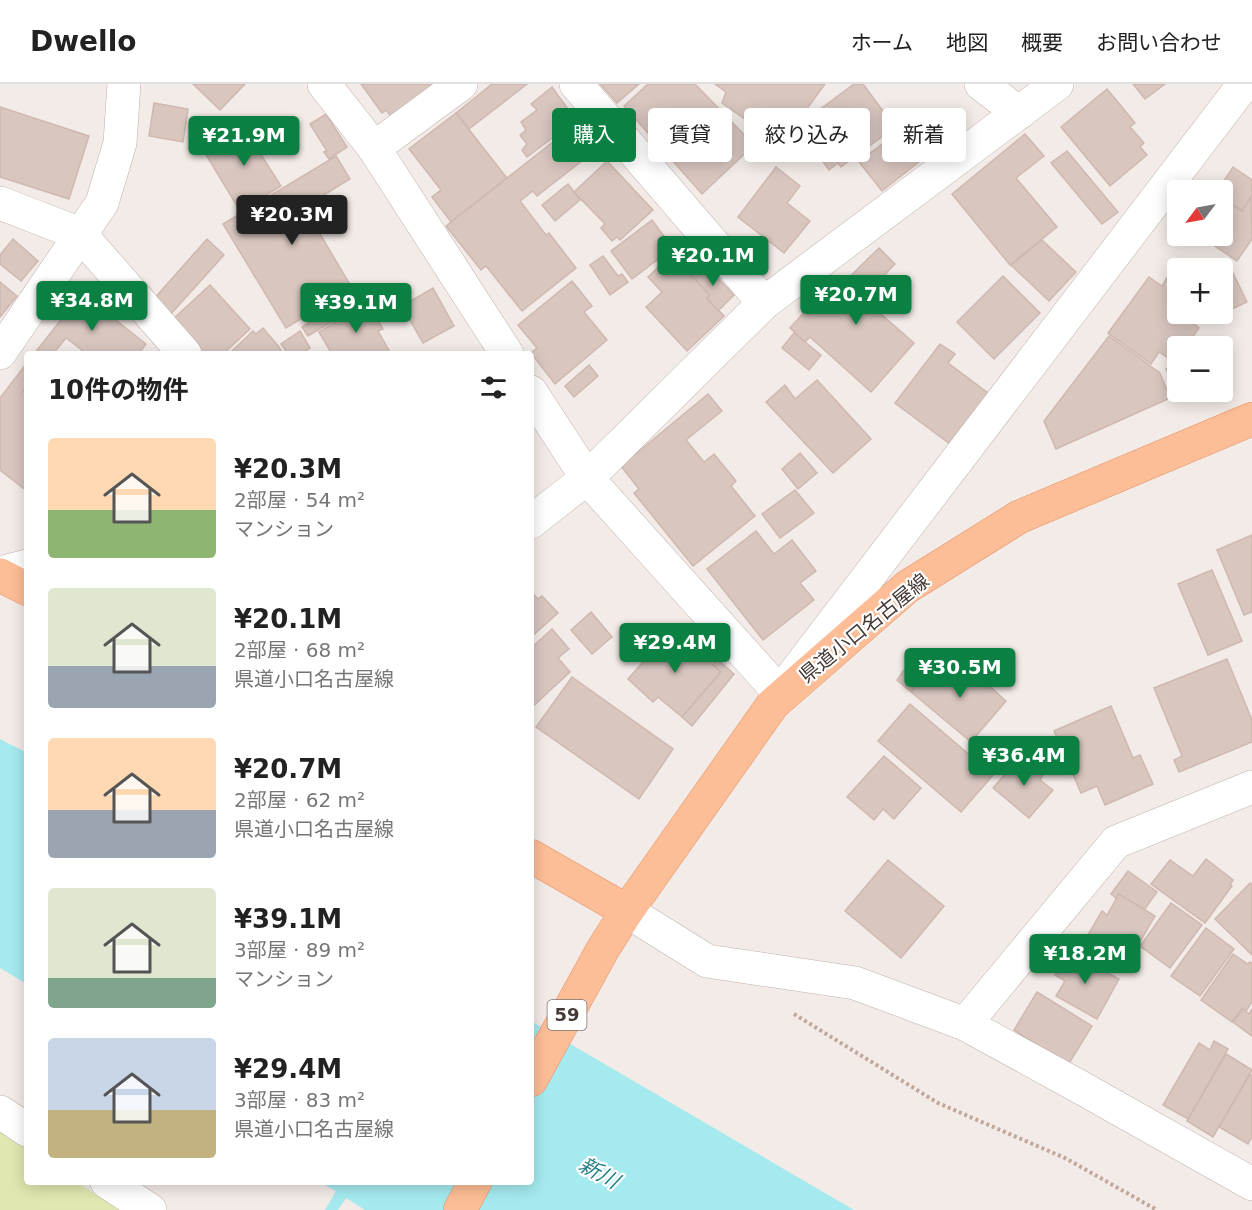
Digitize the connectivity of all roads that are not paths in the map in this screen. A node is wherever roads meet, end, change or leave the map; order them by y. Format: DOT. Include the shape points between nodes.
graph roads {
  1 [pos="124,84"];
  2 [pos="324,84"];
  3 [pos="461,84"];
  4 [pos="576,84"];
  5 [pos="981,84"];
  6 [pos="1058,84"];
  7 [pos="1244,84"];
  8 [pos="1019,113"];
  9 [pos="374,148"];
  10 [pos="0,203"];
  11 [pos="80,234"];
  12 [pos="764,303"];
  13 [pos="182,351"];
  14 [pos="505,351"];
  15 [pos="0,353"];
  16 [pos="534,397"];
  17 [pos="1252,419"];
  18 [pos="587,478"];
  19 [pos="534,520"];
  20 [pos="24,567"];
  21 [pos="0,574"];
  22 [pos="24,587"];
  23 [pos="776,698"];
  24 [pos="1252,787"];
  25 [pos="534,858"];
  26 [pos="627,911"];
  27 [pos="965,1024"];
  28 [pos="534,1075"];
  29 [pos="0,1112"];
  30 [pos="24,1128"];
  31 [pos="1252,1184"];
  32 [pos="112,1185"];
  33 [pos="473,1185"];
  34 [pos="150,1210"];
  35 [pos="460,1210"];
  1 -- 11 [label="street" via="120,143 102,203"];
  2 -- 9 [label="street"];
  3 -- 9 [label="street"];
  4 -- 12 [label="street"];
  5 -- 8 [label="street"];
  6 -- 8 [label="street"];
  7 -- 23 [label="street"];
  8 -- 12 [label="street"];
  9 -- 14 [label="street"];
  10 -- 11 [label="street"];
  11 -- 13 [label="street"];
  11 -- 15 [label="street"];
  12 -- 18 [label="street"];
  16 -- 18 [label="street"];
  17 -- 23 [label="main road, 県道小口名古屋線" via="1019,517 907,587"];
  18 -- 19 [label="street"];
  18 -- 23 [label="street"];
  20 -- 21 [label="street"];
  21 -- 22 [label="main road"];
  23 -- 26 [label="main road, 県道小口名古屋線"];
  24 -- 27 [label="street" via="1116,842"];
  25 -- 26 [label="main road"];
  26 -- 27 [label="street" via="707,961 855,983"];
  26 -- 28 [label="main road, 59"];
  27 -- 31 [label="street"];
  29 -- 30 [label="street"];
  32 -- 34 [label="street"];
  33 -- 35 [label="main road"];
}
